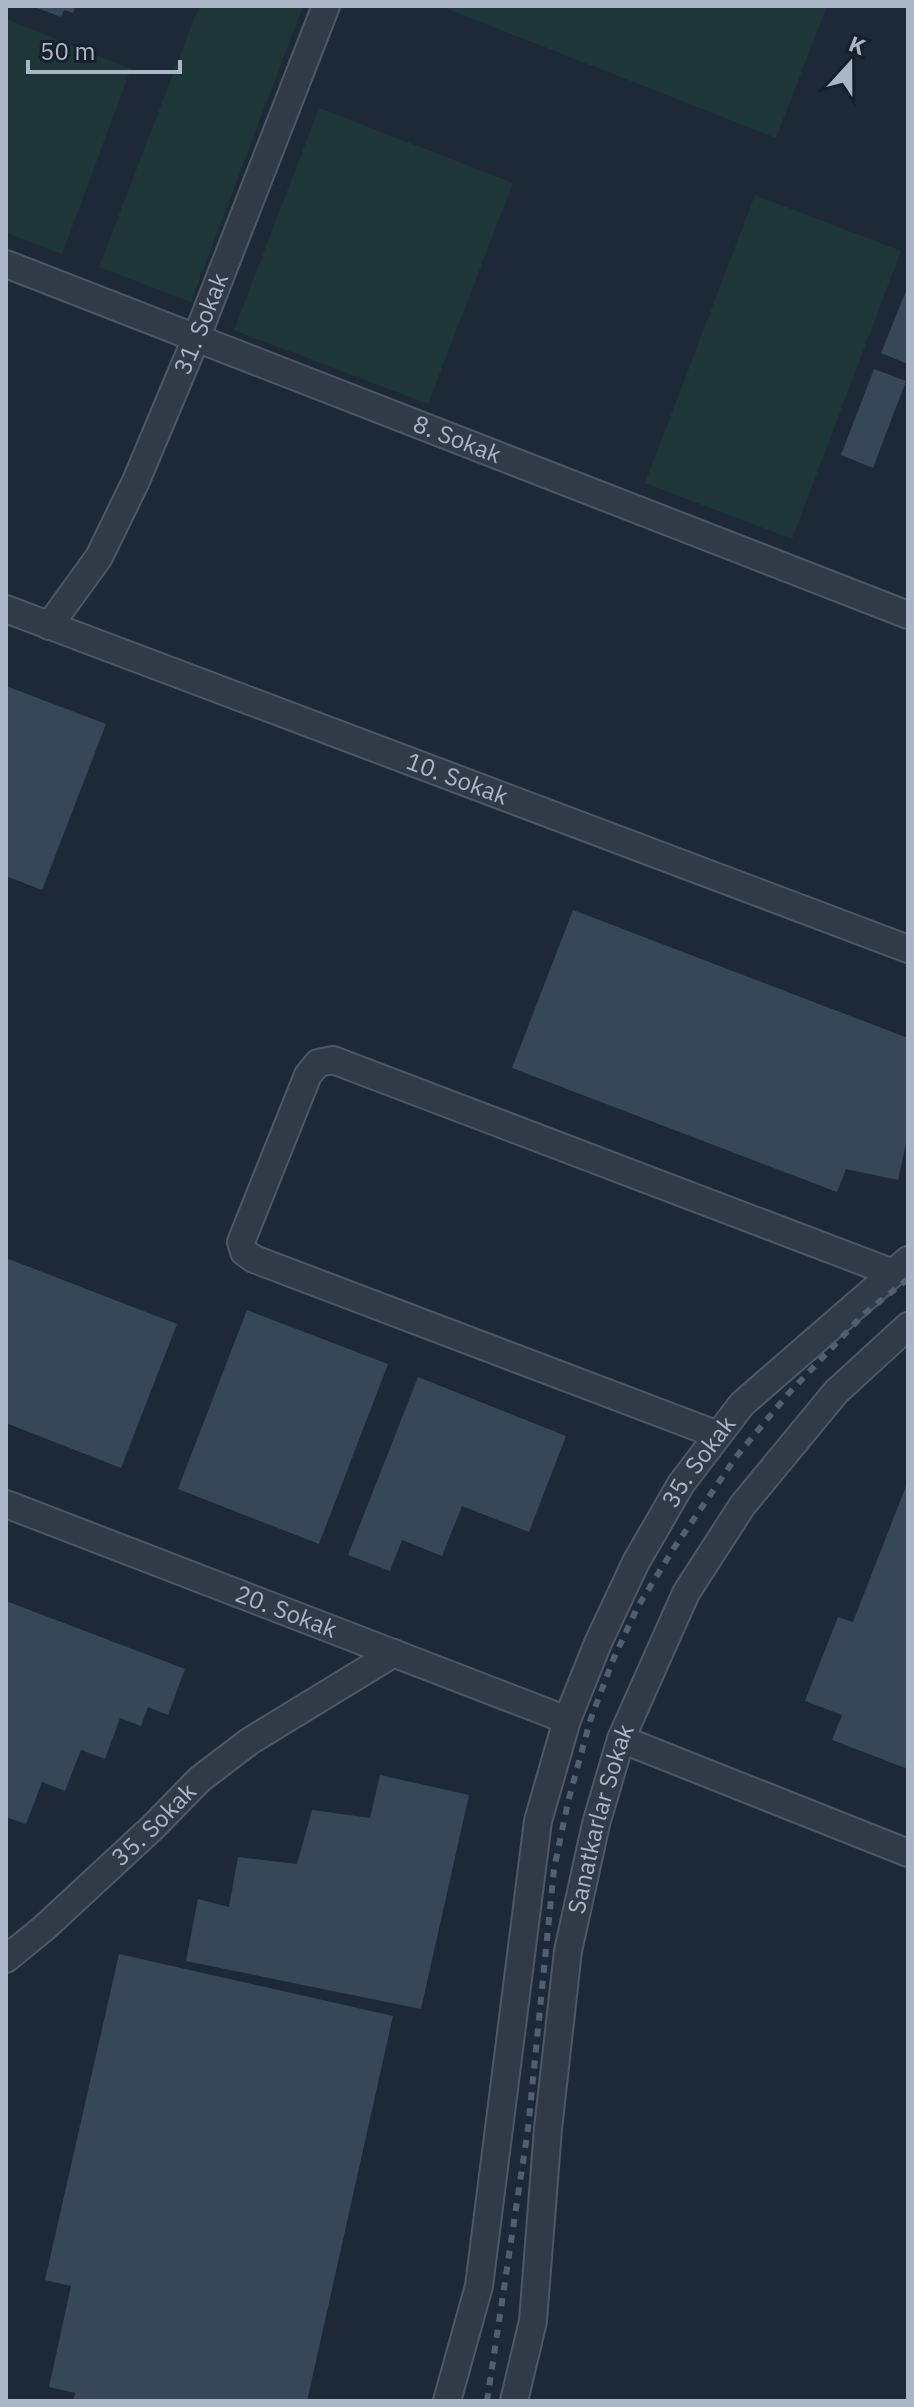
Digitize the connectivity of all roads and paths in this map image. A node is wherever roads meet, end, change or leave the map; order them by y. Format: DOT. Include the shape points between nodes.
graph roads {
  1 [pos="326,6"];
  2 [pos="6,264"];
  3 [pos="197,336"];
  4 [pos="6,609"];
  5 [pos="908,615"];
  6 [pos="49,626"];
  7 [pos="908,949"];
  8 [pos="901,1266"];
  9 [pos="908,1326"];
  10 [pos="718,1435"];
  11 [pos="6,1504"];
  12 [pos="394,1653"];
  13 [pos="567,1720"];
  14 [pos="621,1739"];
  15 [pos="908,1853"];
  16 [pos="6,1959"];
  17 [pos="447,2401"];
  18 [pos="514,2401"];
  1 -- 3 [label="street, 31. Sokak"];
  2 -- 3 [label="street, 8. Sokak"];
  3 -- 5 [label="street, 8. Sokak"];
  3 -- 6 [label="street, 31. Sokak" via="99,557"];
  4 -- 6 [label="street, 10. Sokak"];
  6 -- 7 [label="street, 10. Sokak"];
  8 -- 10 [label="street, 35. Sokak" via="742,1404"];
  8 -- 10 [label="street" via="333,1060 318,1063 308,1075 241,1242 244,1252"];
  9 -- 14 [label="street, Sanatkarlar Sokak" via="836,1392 742,1506 686,1593"];
  10 -- 13 [label="street, 35. Sokak" via="681,1484 636,1562"];
  11 -- 12 [label="street, 20. Sokak"];
  12 -- 13 [label="street, 20. Sokak"];
  12 -- 16 [label="street, 35. Sokak" via="250,1741 200,1779"];
  13 -- 17 [label="street, 35. Sokak" via="538,1821 479,2286"];
  14 -- 15 [label="street"];
  14 -- 18 [label="street, Sanatkarlar Sokak" via="568,1951 533,2321"];
}
